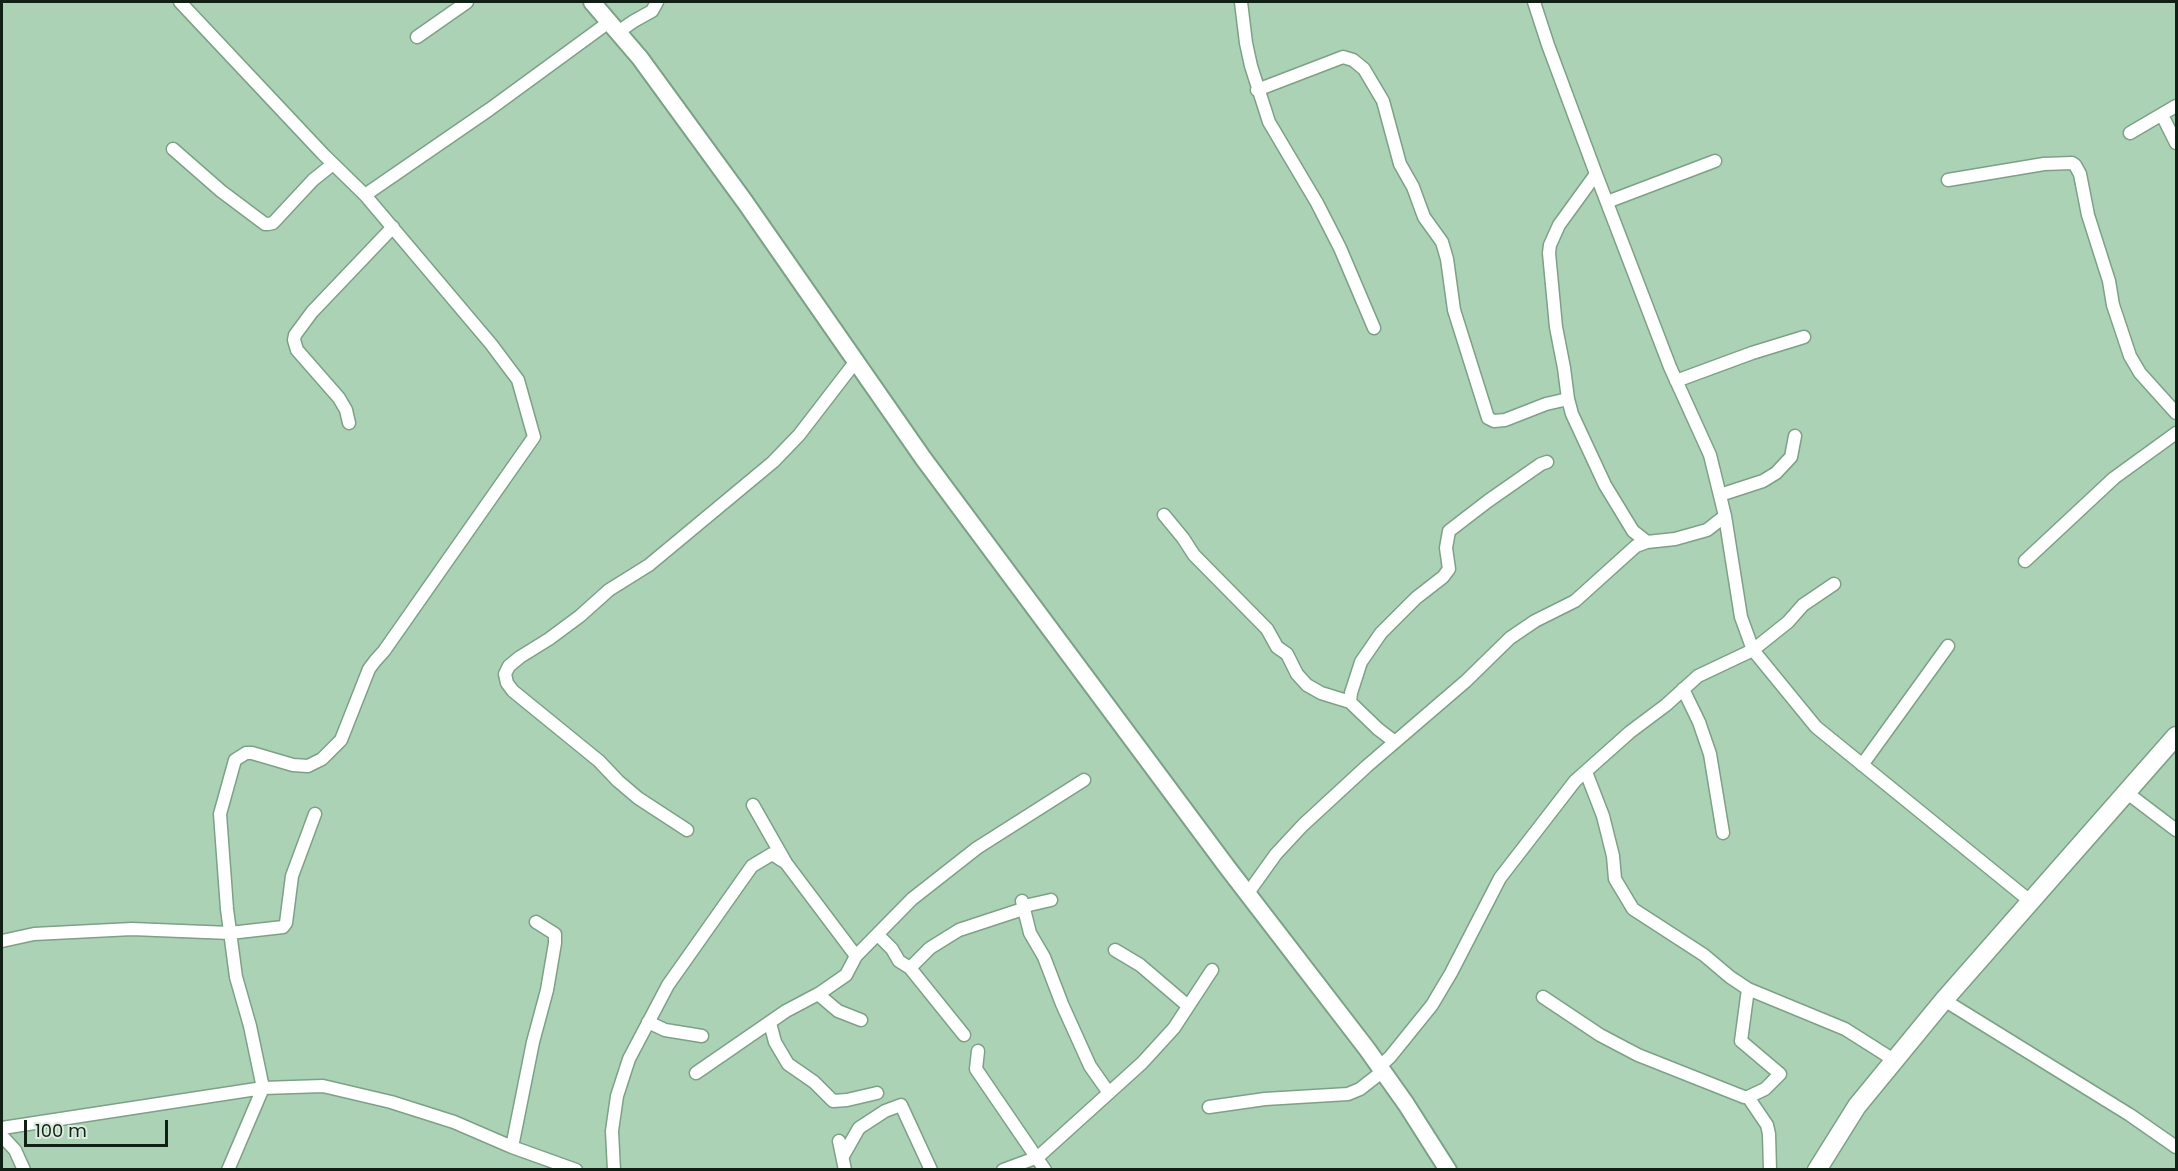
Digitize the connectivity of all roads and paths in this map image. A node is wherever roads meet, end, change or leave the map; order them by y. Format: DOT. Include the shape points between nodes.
graph roads {
  1 [pos="180,2"];
  2 [pos="467,2"];
  3 [pos="592,2"];
  4 [pos="657,2"];
  5 [pos="1241,2"];
  6 [pos="1534,2"];
  7 [pos="614,27"];
  8 [pos="417,38"];
  9 [pos="1257,90"];
  10 [pos="2176,106"];
  11 [pos="2162,115"];
  12 [pos="2130,133"];
  13 [pos="2176,143"];
  14 [pos="173,149"];
  15 [pos="1715,161"];
  16 [pos="333,164"];
  17 [pos="1596,174"];
  18 [pos="1948,180"];
  19 [pos="365,195"];
  20 [pos="1607,202"];
  21 [pos="393,227"];
  22 [pos="1374,328"];
  23 [pos="1804,338"];
  24 [pos="856,361"];
  25 [pos="1676,381"];
  26 [pos="1568,399"];
  27 [pos="2176,413"];
  28 [pos="350,423"];
  29 [pos="2176,433"];
  30 [pos="1795,436"];
  31 [pos="1547,462"];
  32 [pos="1720,495"];
  33 [pos="1164,515"];
  34 [pos="1725,516"];
  35 [pos="1707,530"];
  36 [pos="1633,531"];
  37 [pos="1729,540"];
  38 [pos="1647,542"];
  39 [pos="1634,548"];
  40 [pos="2025,561"];
  41 [pos="1834,584"];
  42 [pos="1948,646"];
  43 [pos="1753,650"];
  44 [pos="1683,689"];
  45 [pos="1350,702"];
  46 [pos="2176,736"];
  47 [pos="1395,742"];
  48 [pos="2176,755"];
  49 [pos="1862,765"];
  50 [pos="1586,772"];
  51 [pos="1084,780"];
  52 [pos="2131,796"];
  53 [pos="753,805"];
  54 [pos="315,814"];
  55 [pos="687,830"];
  56 [pos="2176,830"];
  57 [pos="1723,833"];
  58 [pos="786,863"];
  59 [pos="1248,893"];
  60 [pos="1051,900"];
  61 [pos="2030,901"];
  62 [pos="1023,905"];
  63 [pos="536,922"];
  64 [pos="230,933"];
  65 [pos="878,935"];
  66 [pos="2,940"];
  67 [pos="1115,950"];
  68 [pos="856,956"];
  69 [pos="910,968"];
  70 [pos="1212,970"];
  71 [pos="1748,989"];
  72 [pos="818,994"];
  73 [pos="1543,997"];
  74 [pos="1949,1003"];
  75 [pos="1188,1006"];
  76 [pos="861,1020"];
  77 [pos="648,1022"];
  78 [pos="770,1023"];
  79 [pos="964,1035"];
  80 [pos="702,1036"];
  81 [pos="978,1051"];
  82 [pos="1894,1060"];
  83 [pos="1381,1069"];
  84 [pos="696,1072"];
  85 [pos="263,1088"];
  86 [pos="877,1093"];
  87 [pos="1109,1094"];
  88 [pos="1748,1097"];
  89 [pos="1209,1107"];
  90 [pos="2,1128"];
  91 [pos="2,1136"];
  92 [pos="839,1141"];
  93 [pos="512,1147"];
  94 [pos="2176,1147"];
  95 [pos="843,1156"];
  96 [pos="1038,1157"];
  97 [pos="24,1170"];
  98 [pos="228,1170"];
  99 [pos="576,1170"];
  100 [pos="614,1170"];
  101 [pos="845,1170"];
  102 [pos="931,1170"];
  103 [pos="1003,1170"];
  104 [pos="1045,1170"];
  105 [pos="1448,1170"];
  106 [pos="1770,1170"];
  107 [pos="1817,1170"];
  108 [pos="1831,1170"];
  1 -- 16 [label="street"];
  2 -- 8 [label="street"];
  3 -- 7 [label="street"];
  4 -- 7 [label="street" via="652,11"];
  5 -- 9 [label="street"];
  6 -- 17 [label="street"];
  7 -- 19 [label="street"];
  7 -- 24 [label="street" via="745,202"];
  9 -- 22 [label="street" via="1269,122 1341,248"];
  9 -- 26 [label="street" via="1343,57 1364,69 1383,101 1400,164 1424,217 1442,242 1454,310 1488,418 1505,420"];
  10 -- 11 [label="street"];
  11 -- 12 [label="street"];
  11 -- 13 [label="street"];
  14 -- 16 [label="street" via="265,224 273,223"];
  15 -- 20 [label="street"];
  16 -- 19 [label="street"];
  17 -- 20 [label="street"];
  17 -- 26 [label="street" via="1559,225 1549,253"];
  18 -- 27 [label="street" via="2044,164 2075,165 2130,356"];
  19 -- 21 [label="street"];
  20 -- 25 [label="street"];
  21 -- 28 [label="street" via="295,335 295,346 339,398"];
  21 -- 64 [label="street" via="518,380 534,437 375,661 341,740 322,759 308,766 252,753 236,760 220,814"];
  23 -- 25 [label="street"];
  24 -- 55 [label="street" via="799,435 772,462 649,565 520,657 505,674 513,691 638,798"];
  24 -- 59 [label="street" via="923,458"];
  25 -- 32 [label="street" via="1710,455"];
  26 -- 36 [label="street" via="1594,466"];
  29 -- 40 [label="street" via="2114,478"];
  30 -- 32 [label="street" via="1791,457 1776,473"];
  31 -- 45 [label="street" via="1449,531 1449,569 1381,633 1361,662"];
  32 -- 34 [label="street"];
  33 -- 45 [label="street" via="1194,555 1267,629 1307,685"];
  34 -- 35 [label="street"];
  34 -- 37 [label="street"];
  35 -- 37 [label="street"];
  35 -- 38 [label="street"];
  36 -- 38 [label="street"];
  36 -- 39 [label="street"];
  37 -- 43 [label="street" via="1741,617"];
  38 -- 39 [label="street"];
  39 -- 47 [label="street" via="1575,601 1510,638"];
  41 -- 43 [label="street" via="1803,605"];
  42 -- 49 [label="street"];
  43 -- 44 [label="street" via="1709,670"];
  43 -- 49 [label="street" via="1816,727"];
  44 -- 50 [label="street"];
  44 -- 57 [label="street" via="1700,722 1710,754"];
  45 -- 47 [label="street"];
  46 -- 52 [label="main road"];
  47 -- 59 [label="street" via="1303,825"];
  48 -- 52 [label="main road"];
  49 -- 61 [label="street"];
  50 -- 71 [label="street" via="1604,816 1615,879 1633,909"];
  50 -- 83 [label="street" via="1500,878 1452,973"];
  51 -- 65 [label="street" via="977,848 912,899"];
  52 -- 56 [label="street"];
  52 -- 61 [label="main road"];
  52 -- 74 [label="main road"];
  53 -- 58 [label="street"];
  54 -- 64 [label="street" via="292,876 285,925"];
  58 -- 68 [label="street"];
  58 -- 77 [label="street" via="772,854 752,866 668,985"];
  59 -- 83 [label="street"];
  60 -- 62 [label="street"];
  61 -- 74 [label="main road"];
  62 -- 69 [label="street" via="959,930 930,948"];
  62 -- 87 [label="street" via="1030,933 1086,1058"];
  63 -- 93 [label="street" via="555,934 555,943"];
  64 -- 66 [label="street" via="132,929 34,934"];
  64 -- 85 [label="street" via="236,977"];
  65 -- 68 [label="street"];
  65 -- 69 [label="street" via="899,961"];
  67 -- 75 [label="street" via="1140,965"];
  68 -- 72 [label="street" via="846,975"];
  69 -- 79 [label="street"];
  70 -- 75 [label="street"];
  71 -- 82 [label="street" via="1845,1029"];
  71 -- 88 [label="street" via="1741,1041 1780,1074 1765,1089"];
  72 -- 76 [label="street" via="838,1011"];
  72 -- 78 [label="street"];
  73 -- 88 [label="street" via="1638,1055"];
  74 -- 82 [label="main road"];
  74 -- 94 [label="street" via="2130,1114"];
  74 -- 108 [label="main road" via="1866,1112"];
  75 -- 87 [label="street" via="1174,1028"];
  77 -- 80 [label="street" via="665,1030"];
  77 -- 100 [label="street" via="629,1059 617,1096 612,1131"];
  78 -- 84 [label="street"];
  78 -- 86 [label="street" via="775,1042 789,1064 833,1101"];
  81 -- 96 [label="street" via="976,1069"];
  82 -- 107 [label="main road" via="1857,1106"];
  83 -- 89 [label="street" via="1360,1089 1348,1094"];
  83 -- 105 [label="street"];
  85 -- 90 [label="street"];
  85 -- 93 [label="street" via="324,1086 454,1122"];
  85 -- 98 [label="street"];
  87 -- 96 [label="street"];
  88 -- 106 [label="street" via="1767,1125"];
  91 -- 97 [label="street" via="15,1150"];
  92 -- 95 [label="street"];
  93 -- 99 [label="street"];
  95 -- 101 [label="street"];
  95 -- 102 [label="street" via="859,1128 901,1105"];
  96 -- 103 [label="street"];
  96 -- 104 [label="street"];
}
